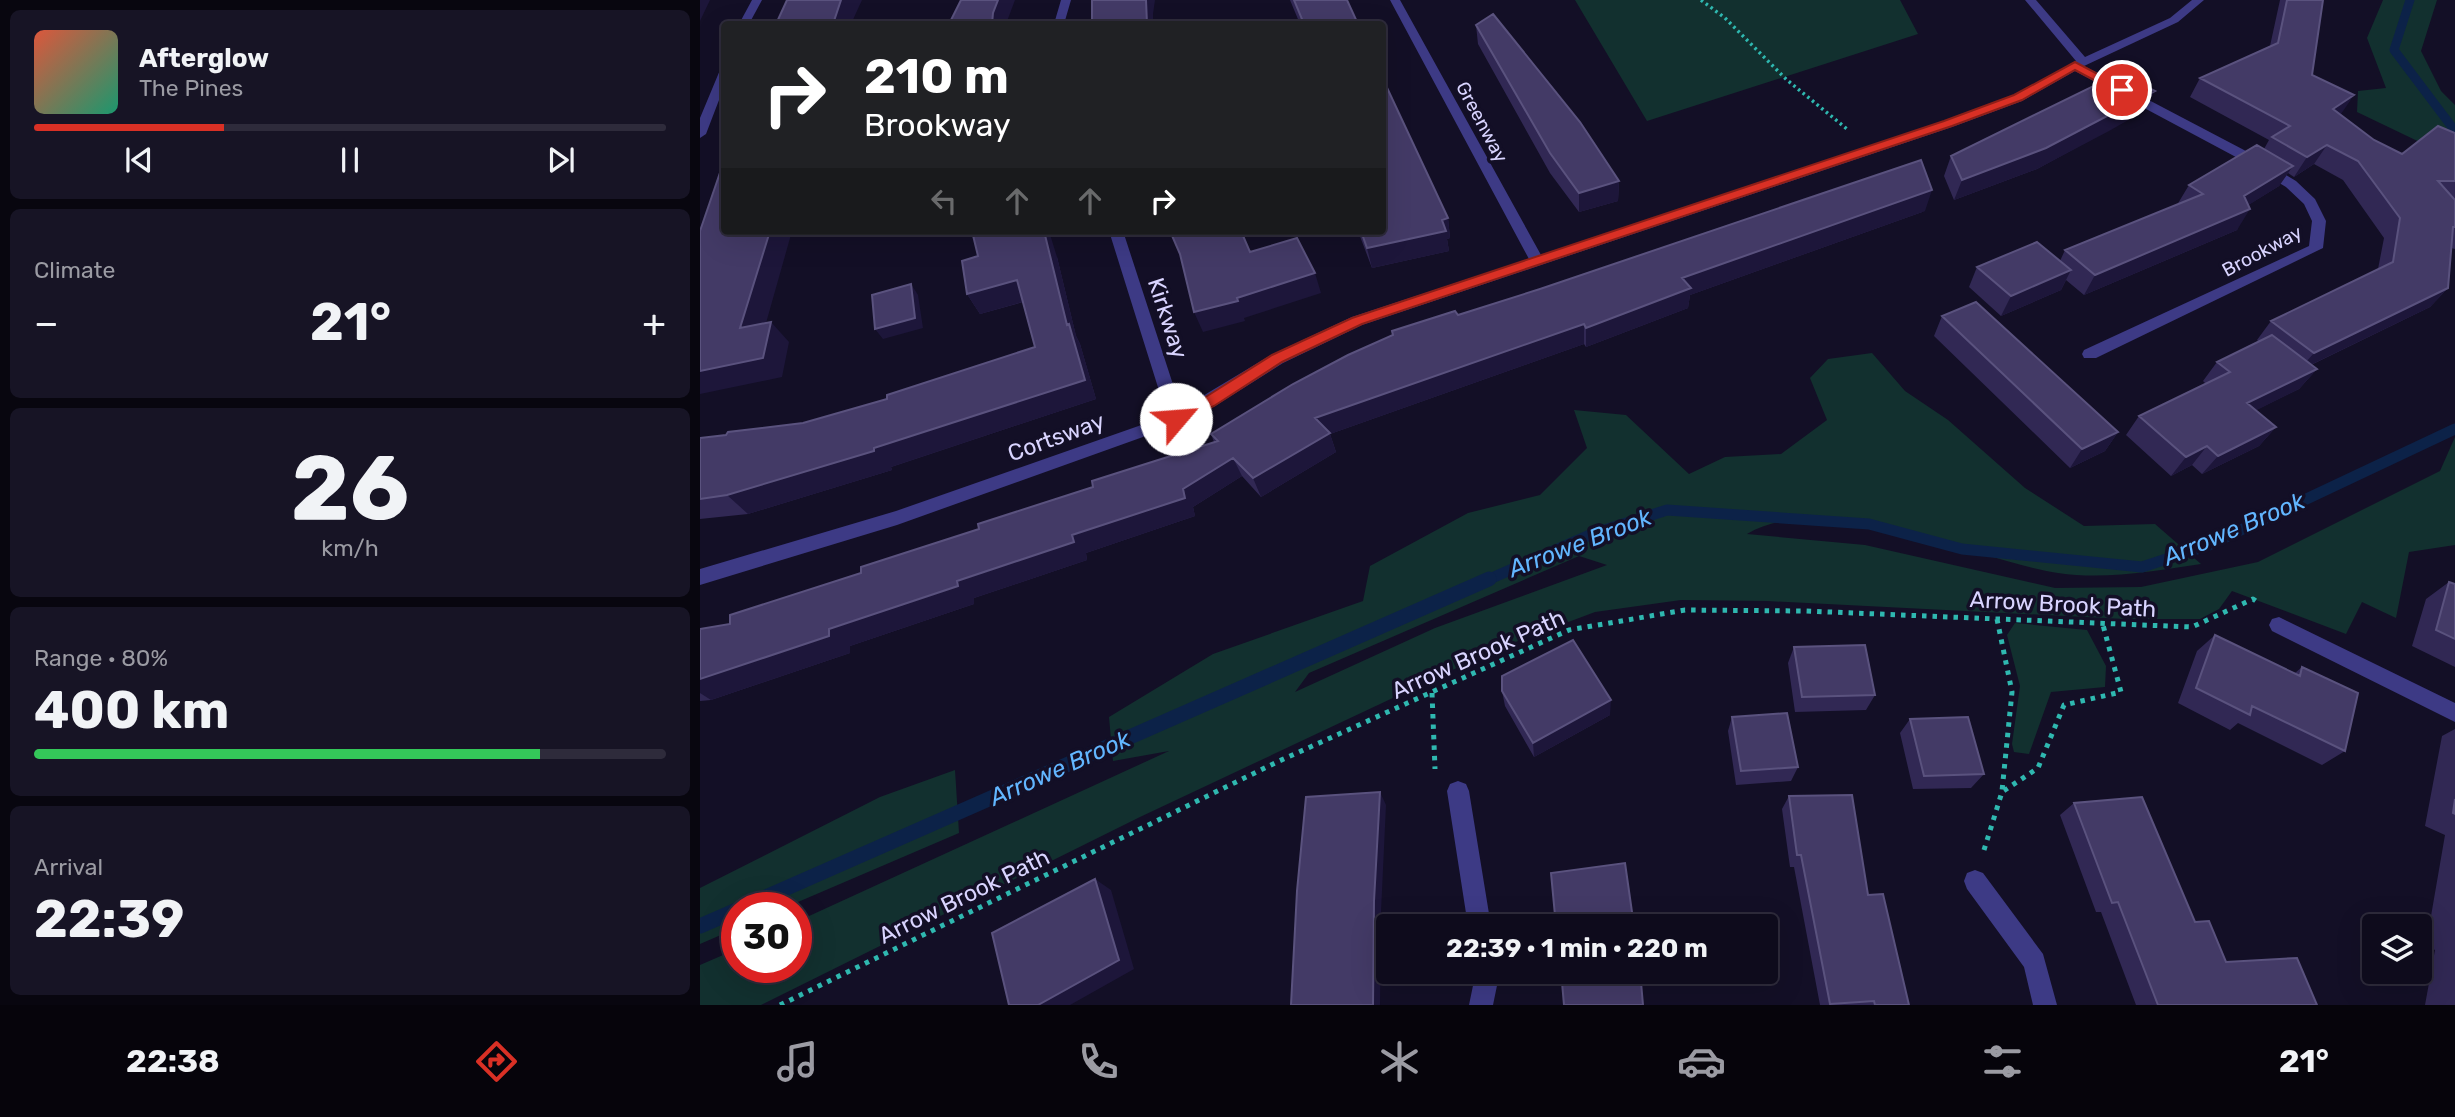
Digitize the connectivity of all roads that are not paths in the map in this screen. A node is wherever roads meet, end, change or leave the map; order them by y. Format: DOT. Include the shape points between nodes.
graph roads {
  1 [pos="757,0"];
  2 [pos="1066,0"];
  3 [pos="1395,0"];
  4 [pos="2030,0"];
  5 [pos="2199,0"];
  6 [pos="746,21"];
  7 [pos="1060,21"];
  8 [pos="2079,64"];
  9 [pos="721,81"];
  10 [pos="700,134"];
  11 [pos="1117,235"];
  12 [pos="1537,261"];
  13 [pos="2090,354"];
  14 [pos="1176,419"];
  15 [pos="700,577"];
  16 [pos="2279,625"];
  17 [pos="2455,713"];
  18 [pos="1458,791"];
  19 [pos="1975,881"];
  20 [pos="1478,914"];
  21 [pos="1485,984"];
  22 [pos="1480,1005"];
  23 [pos="2045,1005"];
  1 -- 6 [label="street"];
  2 -- 7 [label="street"];
  3 -- 12 [label="street, Greenway"];
  4 -- 8 [label="street"];
  5 -- 8 [label="street, Cortsway" via="2174,20"];
  8 -- 12 [label="street, Cortsway" via="2018,98"];
  8 -- 13 [label="street, Brookway" via="2291,184 2310,202 2319,221 2316,248"];
  9 -- 10 [label="street"];
  11 -- 14 [label="street, Kirkway"];
  12 -- 14 [label="street, Cortsway" via="1357,321 1277,359"];
  14 -- 15 [label="street, Cortsway" via="897,518"];
  16 -- 17 [label="street"];
  18 -- 20 [label="street"];
  19 -- 23 [label="street" via="2035,962"];
  21 -- 22 [label="street"];
}
